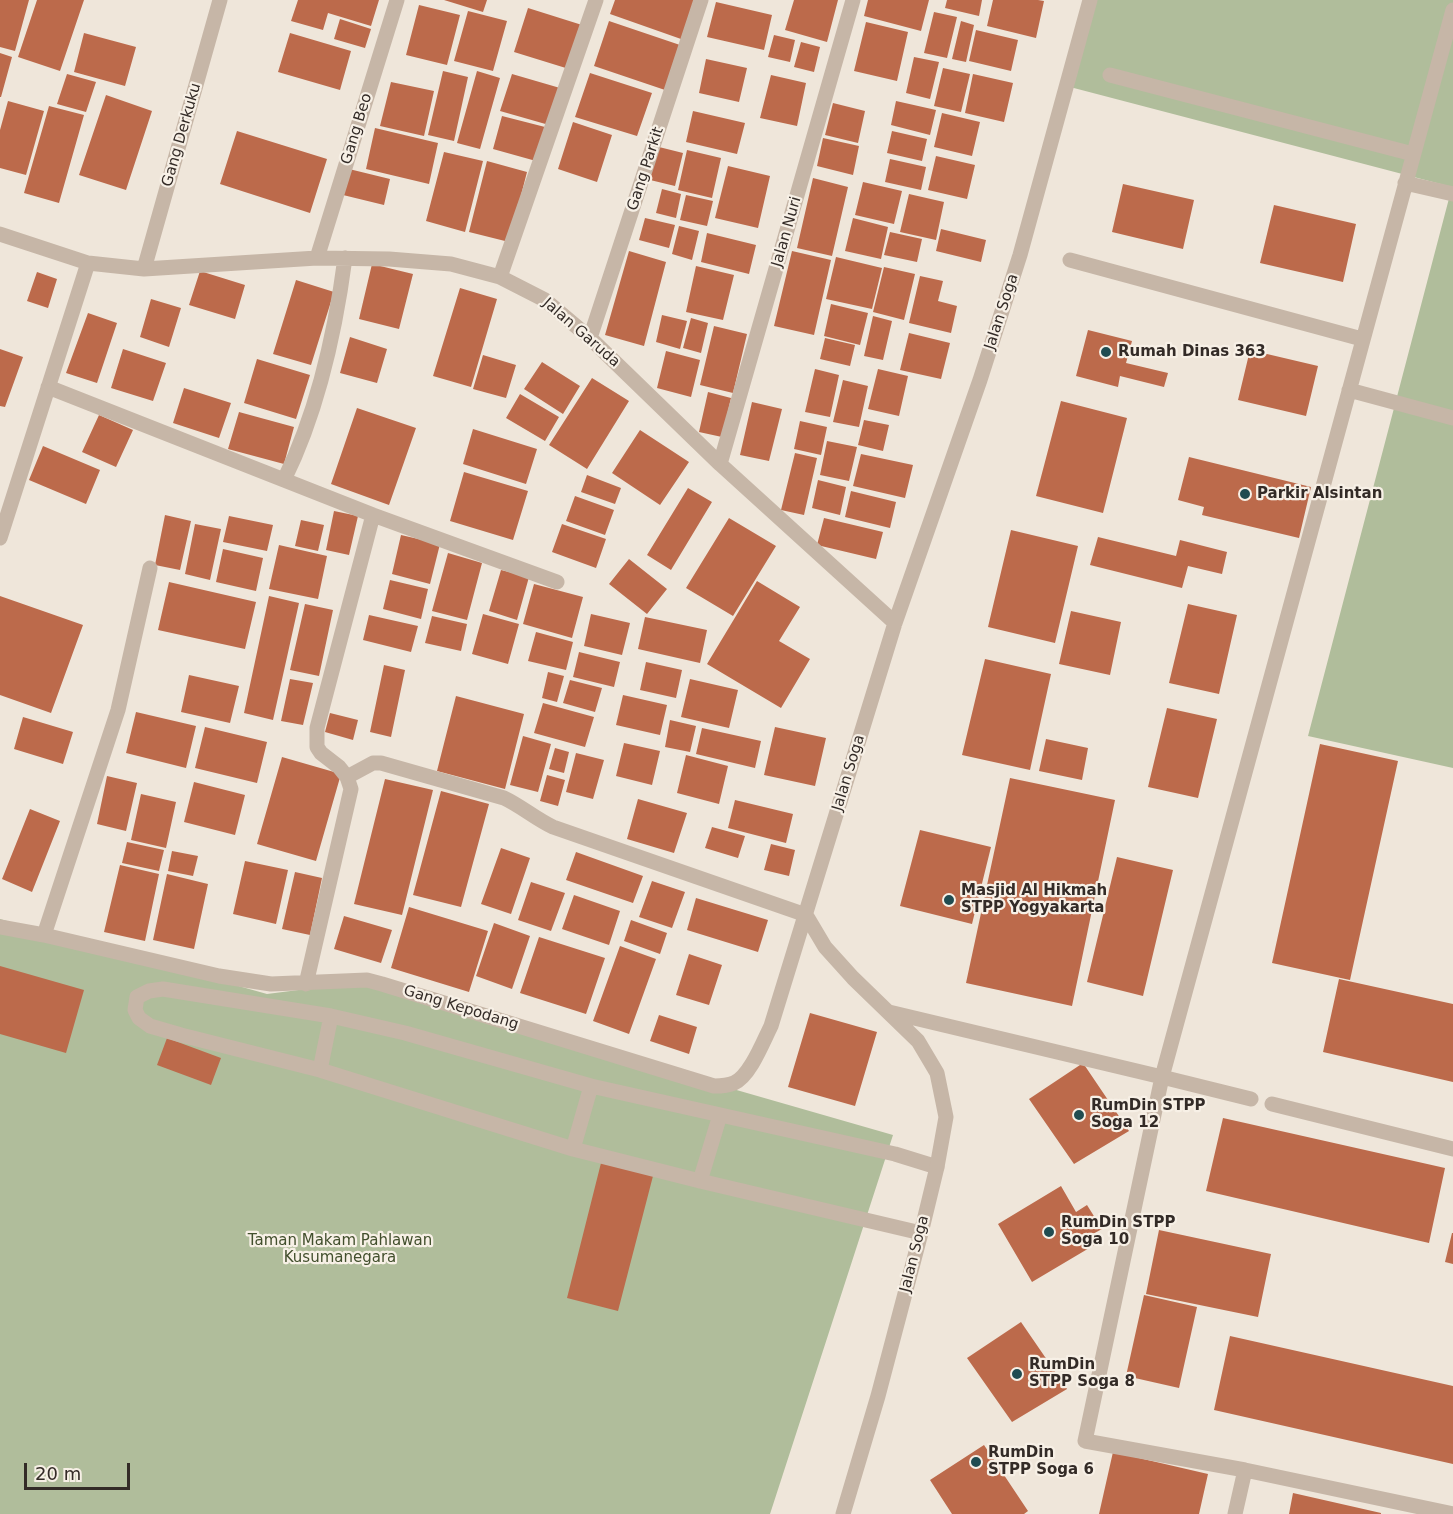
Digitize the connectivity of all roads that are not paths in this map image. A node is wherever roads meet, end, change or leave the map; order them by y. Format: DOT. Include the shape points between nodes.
graph roads {
  1 [pos="220,0"];
  2 [pos="397,0"];
  3 [pos="596,0"];
  4 [pos="701,0"];
  5 [pos="854,0"];
  6 [pos="1090,0"];
  7 [pos="1453,10"];
  8 [pos="1110,75"];
  9 [pos="1413,154"];
  10 [pos="1405,183"];
  11 [pos="1453,194"];
  12 [pos="0,234"];
  13 [pos="317,258"];
  14 [pos="345,258"];
  15 [pos="1070,260"];
  16 [pos="88,263"];
  17 [pos="144,269"];
  18 [pos="500,276"];
  19 [pos="590,338"];
  20 [pos="1362,339"];
  21 [pos="48,387"];
  22 [pos="1348,390"];
  23 [pos="1453,418"];
  24 [pos="720,464"];
  25 [pos="284,480"];
  26 [pos="373,515"];
  27 [pos="1,530"];
  28 [pos="150,568"];
  29 [pos="556,582"];
  30 [pos="895,623"];
  31 [pos="347,777"];
  32 [pos="806,915"];
  33 [pos="0,927"];
  34 [pos="44,935"];
  35 [pos="306,984"];
  36 [pos="889,1012"];
  37 [pos="332,1016"];
  38 [pos="320,1070"];
  39 [pos="1162,1077"];
  40 [pos="591,1086"];
  41 [pos="1251,1099"];
  42 [pos="1272,1104"];
  43 [pos="720,1115"];
  44 [pos="573,1149"];
  45 [pos="1453,1149"];
  46 [pos="937,1167"];
  47 [pos="700,1181"];
  48 [pos="921,1233"];
  49 [pos="1245,1470"];
  50 [pos="843,1514"];
  51 [pos="1235,1514"];
  52 [pos="1453,1514"];
  1 -- 17 [label="street, Gang Derkuku"];
  2 -- 13 [label="street, Gang Beo"];
  3 -- 18 [label="street"];
  4 -- 19 [label="street, Gang Parkit"];
  5 -- 24 [label="street, Jalan Nuri"];
  6 -- 30 [label="street, Jalan Soga" via="1020,255"];
  7 -- 9 [label="street"];
  8 -- 9 [label="street"];
  9 -- 10 [label="street"];
  10 -- 11 [label="street"];
  10 -- 20 [label="street"];
  12 -- 16 [label="street, Jalan Garuda"];
  13 -- 14 [label="street, Jalan Garuda"];
  13 -- 17 [label="street, Jalan Garuda"];
  14 -- 18 [label="street, Jalan Garuda" via="451,264"];
  14 -- 25 [label="street" via="338,309 317,396"];
  15 -- 20 [label="street"];
  16 -- 17 [label="street, Jalan Garuda"];
  16 -- 21 [label="street"];
  18 -- 19 [label="street, Jalan Garuda" via="545,300"];
  19 -- 24 [label="street, Jalan Garuda"];
  20 -- 22 [label="street"];
  21 -- 25 [label="street"];
  21 -- 27 [label="street"];
  22 -- 23 [label="street"];
  22 -- 39 [label="street"];
  24 -- 30 [label="street, Jalan Garuda"];
  25 -- 26 [label="street"];
  26 -- 29 [label="street"];
  26 -- 31 [label="street" via="317,728 317,747"];
  28 -- 34 [label="street" via="118,710"];
  30 -- 32 [label="street, Jalan Soga"];
  31 -- 32 [label="street" via="373,763 381,763 504,798 553,827"];
  31 -- 35 [label="street" via="351,789"];
  32 -- 35 [label="street, Gang Kepodang" via="771,1026 746,1073 725,1086 714,1086 367,980"];
  32 -- 36 [label="street, Jalan Soga" via="825,946"];
  33 -- 34 [label="street, Gang Kepodang"];
  34 -- 35 [label="street, Gang Kepodang" via="219,976 271,984"];
  36 -- 39 [label="street"];
  36 -- 46 [label="street, Jalan Soga" via="918,1041 938,1073 946,1117"];
  37 -- 38 [label="street"];
  37 -- 38 [label="street" via="163,989 143,993 135,1003 139,1018 150,1026"];
  37 -- 40 [label="street"];
  38 -- 44 [label="street"];
  39 -- 41 [label="street"];
  39 -- 49 [label="street" via="1085,1441"];
  40 -- 43 [label="street"];
  40 -- 44 [label="street"];
  42 -- 45 [label="street"];
  43 -- 46 [label="street"];
  43 -- 47 [label="street"];
  44 -- 47 [label="street"];
  46 -- 48 [label="street, Jalan Soga"];
  47 -- 48 [label="street"];
  48 -- 50 [label="street, Jalan Soga"];
  49 -- 51 [label="street"];
  49 -- 52 [label="street"];
}
